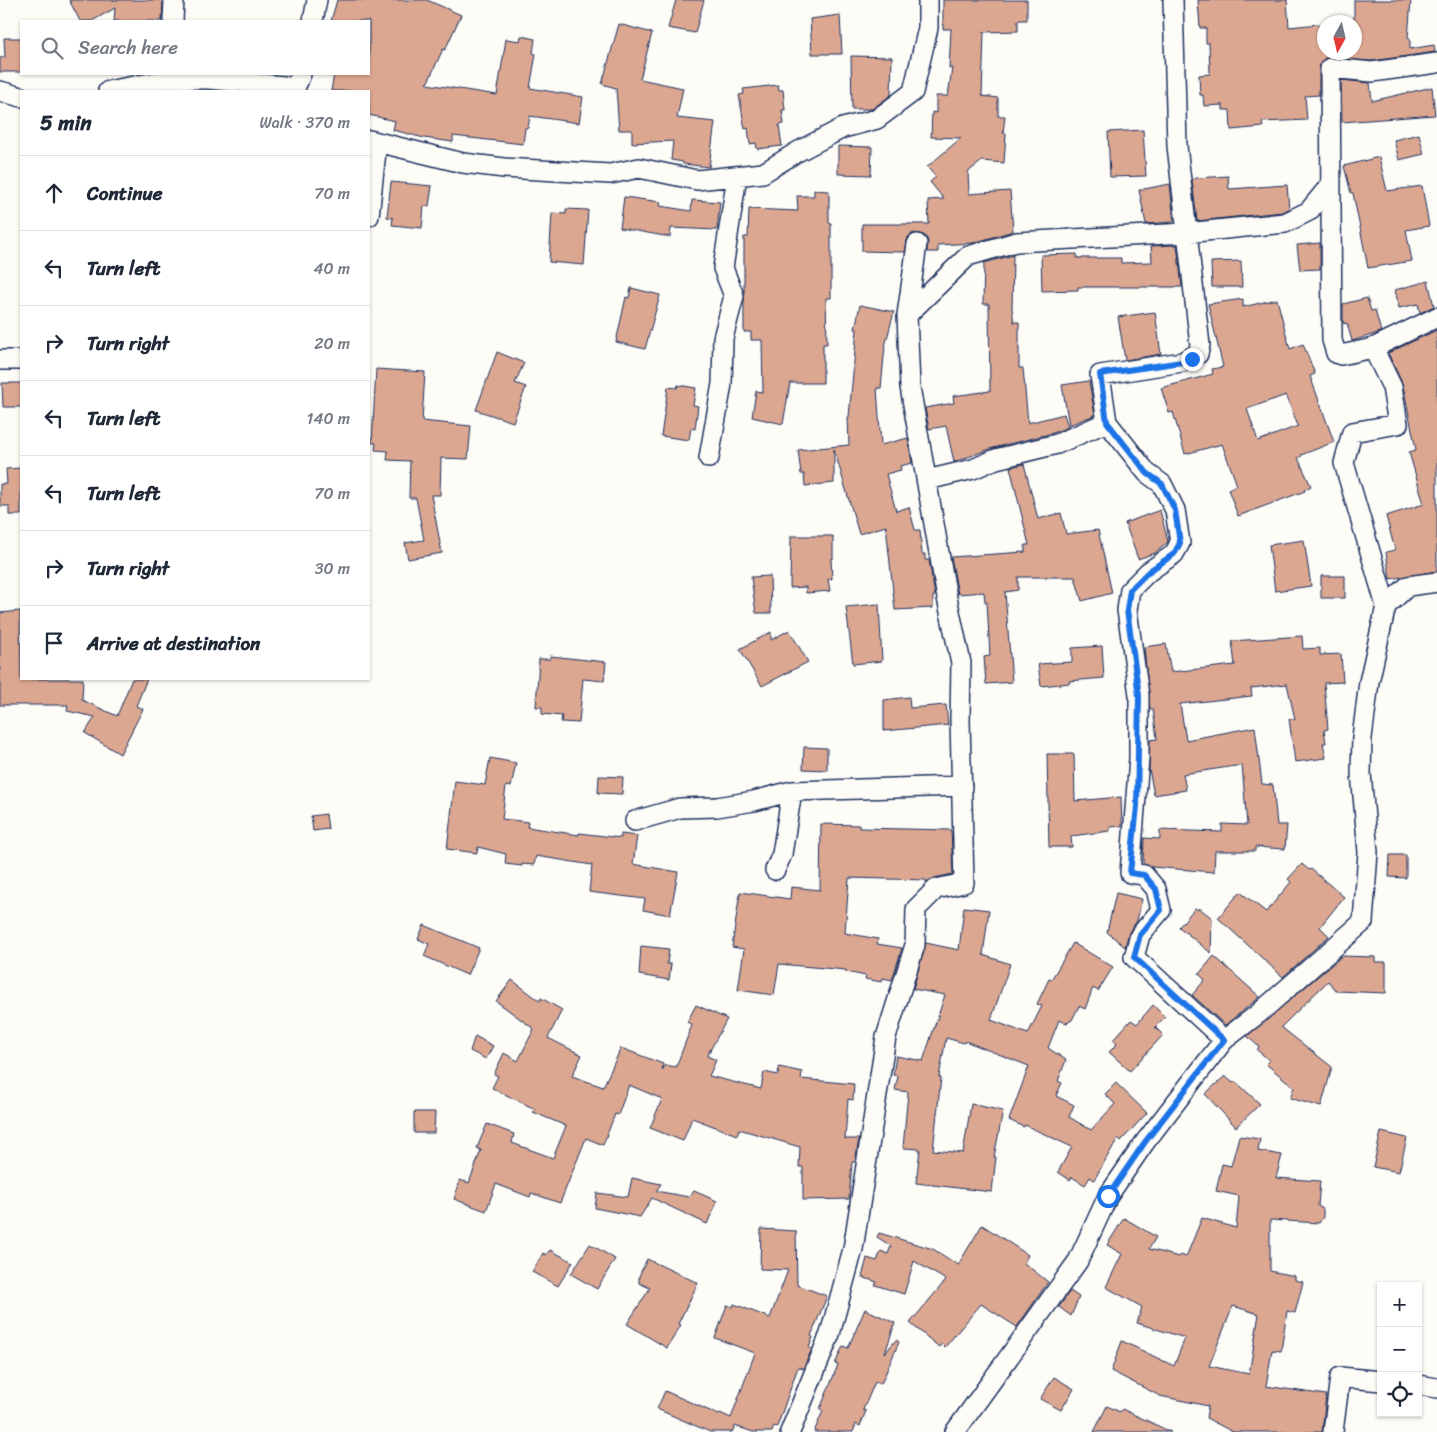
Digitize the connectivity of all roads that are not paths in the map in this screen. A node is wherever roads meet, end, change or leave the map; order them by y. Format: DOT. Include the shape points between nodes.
graph roads {
  1 [pos="174,0"];
  2 [pos="317,0"];
  3 [pos="928,0"];
  4 [pos="1173,0"];
  5 [pos="173,20"];
  6 [pos="313,20"];
  7 [pos="1437,63"];
  8 [pos="301,75"];
  9 [pos="170,76"];
  10 [pos="112,90"];
  11 [pos="286,90"];
  12 [pos="294,90"];
  13 [pos="0,91"];
  14 [pos="20,97"];
  15 [pos="373,141"];
  16 [pos="737,176"];
  17 [pos="1331,184"];
  18 [pos="370,197"];
  19 [pos="1186,233"];
  20 [pos="917,244"];
  21 [pos="907,315"];
  22 [pos="1437,317"];
  23 [pos="1373,348"];
  24 [pos="0,360"];
  25 [pos="20,360"];
  26 [pos="1107,422"];
  27 [pos="708,458"];
  28 [pos="927,480"];
  29 [pos="1437,582"];
  30 [pos="1386,606"];
  31 [pos="962,786"];
  32 [pos="792,791"];
  33 [pos="635,821"];
  34 [pos="775,870"];
  35 [pos="1224,1040"];
  36 [pos="1377,1381"];
  37 [pos="1422,1386"];
  38 [pos="1437,1388"];
  39 [pos="790,1432"];
  40 [pos="955,1432"];
  41 [pos="1333,1432"];
  1 -- 5 [label="street"];
  2 -- 6 [label="street"];
  3 -- 16 [label="street" via="928,28 913,92 877,119 844,128 763,173"];
  4 -- 19 [label="street" via="1177,146"];
  7 -- 17 [label="street" via="1372,72 1330,68"];
  8 -- 12 [label="street"];
  9 -- 10 [label="street"];
  9 -- 11 [label="street" via="284,86"];
  13 -- 14 [label="street"];
  15 -- 16 [label="street" via="463,163 504,168 610,174 639,168 697,180"];
  15 -- 18 [label="street"];
  16 -- 27 [label="street" via="723,268 734,296 724,338 722,384"];
  17 -- 19 [label="street" via="1310,211 1285,223"];
  17 -- 23 [label="street" via="1333,348 1341,355"];
  19 -- 21 [label="street" via="1016,242 968,256"];
  19 -- 26 [label="street" via="1200,345 1198,354 1182,362 1100,374"];
  20 -- 21 [label="street"];
  21 -- 28 [label="street" via="910,388"];
  22 -- 23 [label="street"];
  23 -- 30 [label="street" via="1392,387 1398,424 1352,432 1344,463"];
  24 -- 25 [label="street"];
  26 -- 28 [label="street" via="1057,444"];
  26 -- 35 [label="street" via="1147,473 1162,484 1175,510 1180,543 1174,554 1148,572 1130,590 1127,610 1139,696 1137,797 1130,873 1144,875 1156,889 1161,910 1140,935 1134,957"];
  28 -- 31 [label="street" via="961,663"];
  29 -- 30 [label="street" via="1408,586"];
  30 -- 35 [label="street" via="1369,682 1362,738 1361,773 1368,852 1362,922"];
  31 -- 32 [label="street"];
  31 -- 39 [label="street" via="964,883 936,889 916,909 915,945 886,1037 854,1249 830,1334"];
  32 -- 33 [label="street" via="717,807 680,808"];
  32 -- 34 [label="street" via="782,854"];
  35 -- 40 [label="street" via="1145,1142 1108,1196 1078,1261"];
  36 -- 41 [label="street" via="1340,1377"];
  37 -- 38 [label="street"];
}
